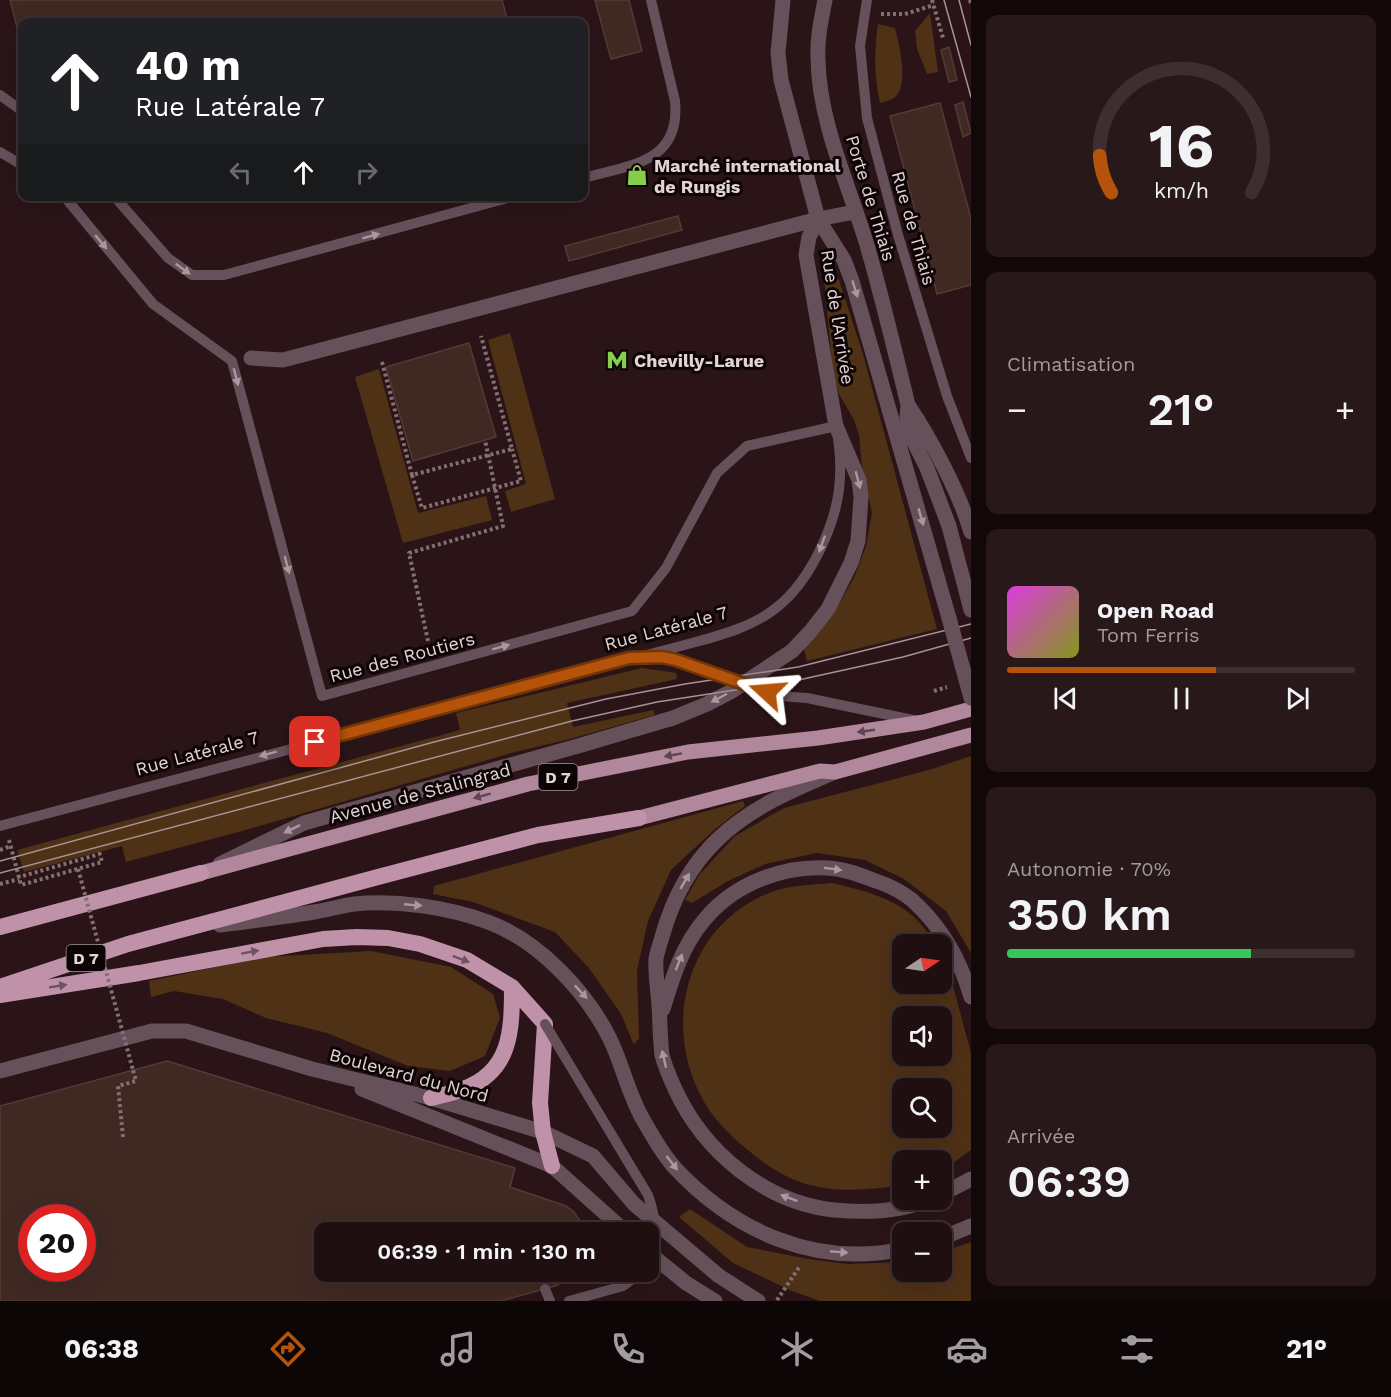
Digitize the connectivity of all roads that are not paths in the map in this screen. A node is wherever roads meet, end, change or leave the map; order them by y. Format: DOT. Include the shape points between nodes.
graph roads {
  1 [pos="651,0"];
  2 [pos="783,0"];
  3 [pos="825,0"];
  4 [pos="867,0"];
  5 [pos="0,96"];
  6 [pos="18,108"];
  7 [pos="0,152"];
  8 [pos="18,163"];
  9 [pos="588,177"];
  10 [pos="67,201"];
  11 [pos="118,201"];
  12 [pos="497,201"];
  13 [pos="855,212"];
  14 [pos="818,219"];
  15 [pos="251,358"];
  16 [pos="908,405"];
  17 [pos="836,426"];
  18 [pos="971,458"];
  19 [pos="971,532"];
  20 [pos="971,610"];
  21 [pos="629,658"];
  22 [pos="744,684"];
  23 [pos="971,698"];
  24 [pos="971,709"];
  25 [pos="924,722"];
  26 [pos="971,735"];
  27 [pos="835,772"];
  28 [pos="639,818"];
  29 [pos="3,825"];
  30 [pos="201,873"];
  31 [pos="0,927"];
  32 [pos="172,932"];
  33 [pos="0,987"];
  34 [pos="512,987"];
  35 [pos="0,995"];
  36 [pos="971,997"];
  37 [pos="660,1018"];
  38 [pos="545,1024"];
  39 [pos="312,1069"];
  40 [pos="0,1071"];
  41 [pos="431,1098"];
  42 [pos="543,1132"];
  43 [pos="552,1166"];
  44 [pos="971,1179"];
  45 [pos="952,1189"];
  46 [pos="892,1209"];
  47 [pos="615,1222"];
  48 [pos="655,1222"];
  49 [pos="971,1226"];
  50 [pos="952,1234"];
  51 [pos="892,1250"];
  52 [pos="659,1261"];
  53 [pos="628,1282"];
  54 [pos="545,1289"];
  55 [pos="707,1298"];
  56 [pos="550,1301"];
  57 [pos="569,1301"];
  58 [pos="758,1301"];
  1 -- 9 [label="lane" via="675,100 674,130 668,142 647,160"];
  2 -- 14 [label="street" via="779,68"];
  3 -- 13 [label="street, Porte de Thiais" via="818,46 821,89"];
  4 -- 18 [label="lane, Rue de Thiais" via="860,46 867,118 947,396"];
  5 -- 6 [label="lane"];
  7 -- 8 [label="lane"];
  10 -- 17 [label="lane, Rue des Routiers, one-way" via="153,304 232,361 322,696 632,611 666,568 717,473 747,446"];
  11 -- 12 [label="lane, one-way" via="168,258 192,275 224,275"];
  13 -- 14 [label="street"];
  13 -- 16 [label="street, Porte de Thiais"];
  14 -- 15 [label="street" via="283,360"];
  14 -- 17 [label="street, Rue de l'Arrivée" via="806,255"];
  14 -- 23 [label="street, one-way, bridge" via="844,260 852,281"];
  16 -- 19 [label="street" via="922,426"];
  16 -- 20 [label="street" via="912,438 949,526"];
  17 -- 21 [label="lane, Rue Latérale 7, one-way" via="840,478 833,515 817,559 798,588 751,623"];
  17 -- 22 [label="street, one-way" via="859,480 861,497 861,522 851,563 828,609 810,632 792,651"];
  21 -- 22 [label="lane" via="676,660"];
  21 -- 29 [label="lane, Rue Latérale 7, one-way"];
  22 -- 25 [label="lane" via="779,696"];
  22 -- 30 [label="street, one-way" via="673,718 304,823"];
  24 -- 25 [label="main road, Avenue de Stalingrad / D 7"];
  25 -- 30 [label="main road, Avenue de Stalingrad / D 7, one-way" via="688,752 571,774"];
  26 -- 27 [label="main road, D 7"];
  27 -- 28 [label="main road, D 7" via="820,771"];
  37 -- 27 [label="street, one-way" via="656,959 674,900 692,869 741,819"];
  28 -- 32 [label="highway, D 7" via="538,835"];
  30 -- 31 [label="highway, D 7"];
  32 -- 33 [label="highway, D 7"];
  32 -- 51 [label="street, one-way" via="354,904 425,906 490,922 550,962 588,1000 610,1039 643,1120 673,1166 702,1194 753,1230 787,1244 858,1253"];
  35 -- 34 [label="highway, one-way" via="323,939 357,937 420,944 467,960"];
  34 -- 38 [label="highway"];
  34 -- 41 [label="highway" via="509,1042 501,1059 487,1076 465,1089"];
  37 -- 36 [label="street, one-way" via="686,943 706,917 753,882 790,869 854,872 910,898 933,921 952,950"];
  46 -- 37 [label="street, one-way" via="825,1209 795,1201 748,1177 715,1149 679,1098 662,1055"];
  38 -- 42 [label="highway" via="540,1103"];
  38 -- 48 [label="lane, bridge" via="648,1195"];
  39 -- 40 [label="street" via="186,1031 152,1031"];
  39 -- 41 [label="street, Boulevard du Nord"];
  39 -- 43 [label="street, Boulevard du Nord"];
  41 -- 42 [label="street, Boulevard du Nord"];
  42 -- 43 [label="highway"];
  42 -- 58 [label="street, Boulevard du Nord" via="593,1156 634,1204 719,1276"];
  43 -- 47 [label="street, Boulevard du Nord"];
  44 -- 45 [label="street"];
  49 -- 50 [label="street"];
  52 -- 55 [label="street"];
  53 -- 57 [label="lane"];
  54 -- 56 [label="lane"];
}
